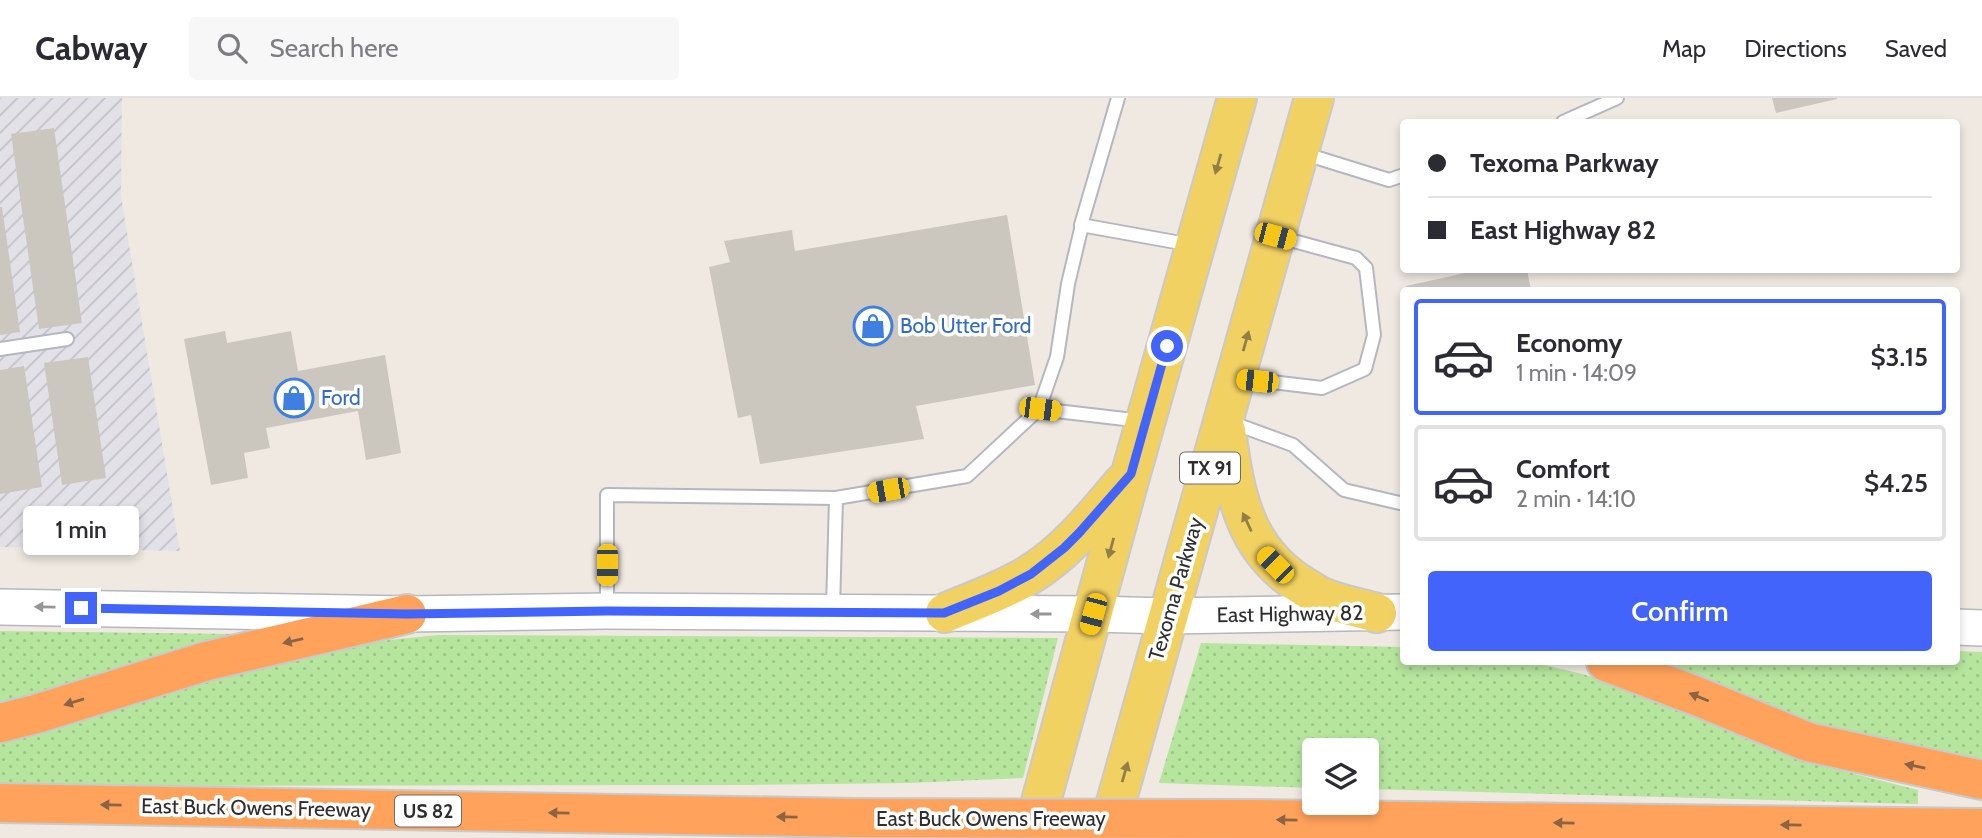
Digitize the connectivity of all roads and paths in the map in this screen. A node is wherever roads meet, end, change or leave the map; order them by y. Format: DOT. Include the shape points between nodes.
graph roads {
  1 [pos="1118,98"];
  2 [pos="1237,98"];
  3 [pos="1314,98"];
  4 [pos="1617,98"];
  5 [pos="1570,119"];
  6 [pos="1299,152"];
  7 [pos="1400,176"];
  8 [pos="1082,225"];
  9 [pos="1275,236"];
  10 [pos="1195,246"];
  11 [pos="67,339"];
  12 [pos="0,349"];
  13 [pos="1236,378"];
  14 [pos="1040,409"];
  15 [pos="1224,420"];
  16 [pos="1145,422"];
  17 [pos="1131,474"];
  18 [pos="836,498"];
  19 [pos="1400,503"];
  20 [pos="0,607"];
  21 [pos="607,611"];
  22 [pos="832,612"];
  23 [pos="1390,612"];
  24 [pos="944,613"];
  25 [pos="407,614"];
  26 [pos="1093,614"];
  27 [pos="1168,616"];
  28 [pos="1960,627"];
  29 [pos="1982,628"];
  30 [pos="1614,665"];
  31 [pos="0,723"];
  32 [pos="1982,780"];
  33 [pos="0,803"];
  34 [pos="1982,828"];
  35 [pos="1031,838"];
  36 [pos="1106,838"];
  1 -- 8 [label="lane"];
  2 -- 10 [label="main road, one-way"];
  3 -- 6 [label="main road, Texoma Parkway / TX 91"];
  4 -- 5 [label="lane"];
  6 -- 7 [label="lane" via="1389,180"];
  6 -- 9 [label="main road, Texoma Parkway / TX 91"];
  8 -- 10 [label="lane"];
  8 -- 14 [label="lane" via="1057,357"];
  13 -- 9 [label="main road, Texoma Parkway / TX 91, one-way"];
  9 -- 13 [label="lane" via="1356,258 1366,268 1374,335 1365,369 1322,388"];
  10 -- 16 [label="main road"];
  11 -- 12 [label="lane"];
  13 -- 15 [label="main road, Texoma Parkway / TX 91"];
  14 -- 16 [label="lane"];
  14 -- 18 [label="lane" via="967,477"];
  15 -- 19 [label="lane" via="1293,445 1344,489"];
  23 -- 15 [label="main road, one-way" via="1323,598 1288,577 1262,552 1244,516"];
  15 -- 27 [label="main road, Texoma Parkway / TX 91"];
  16 -- 17 [label="main road"];
  17 -- 24 [label="main road" via="1093,519 1031,574"];
  17 -- 26 [label="main road, one-way"];
  18 -- 21 [label="lane" via="607,495"];
  18 -- 22 [label="lane"];
  25 -- 20 [label="main road, East Highway 82, one-way"];
  21 -- 22 [label="main road, East Highway 82"];
  21 -- 25 [label="main road, East Highway 82"];
  22 -- 24 [label="main road, East Highway 82"];
  23 -- 27 [label="main road, East Highway 82"];
  26 -- 24 [label="main road, East Highway 82, one-way"];
  25 -- 31 [label="highway, one-way" via="207,661"];
  26 -- 27 [label="main road, East Highway 82"];
  26 -- 35 [label="main road"];
  36 -- 27 [label="main road, Texoma Parkway / TX 91, one-way"];
  28 -- 29 [label="main road"];
  32 -- 30 [label="highway, one-way" via="1808,742"];
  34 -- 33 [label="highway, East Buck Owens Freeway / US 82, one-way, bridge" via="855,818"];
}
